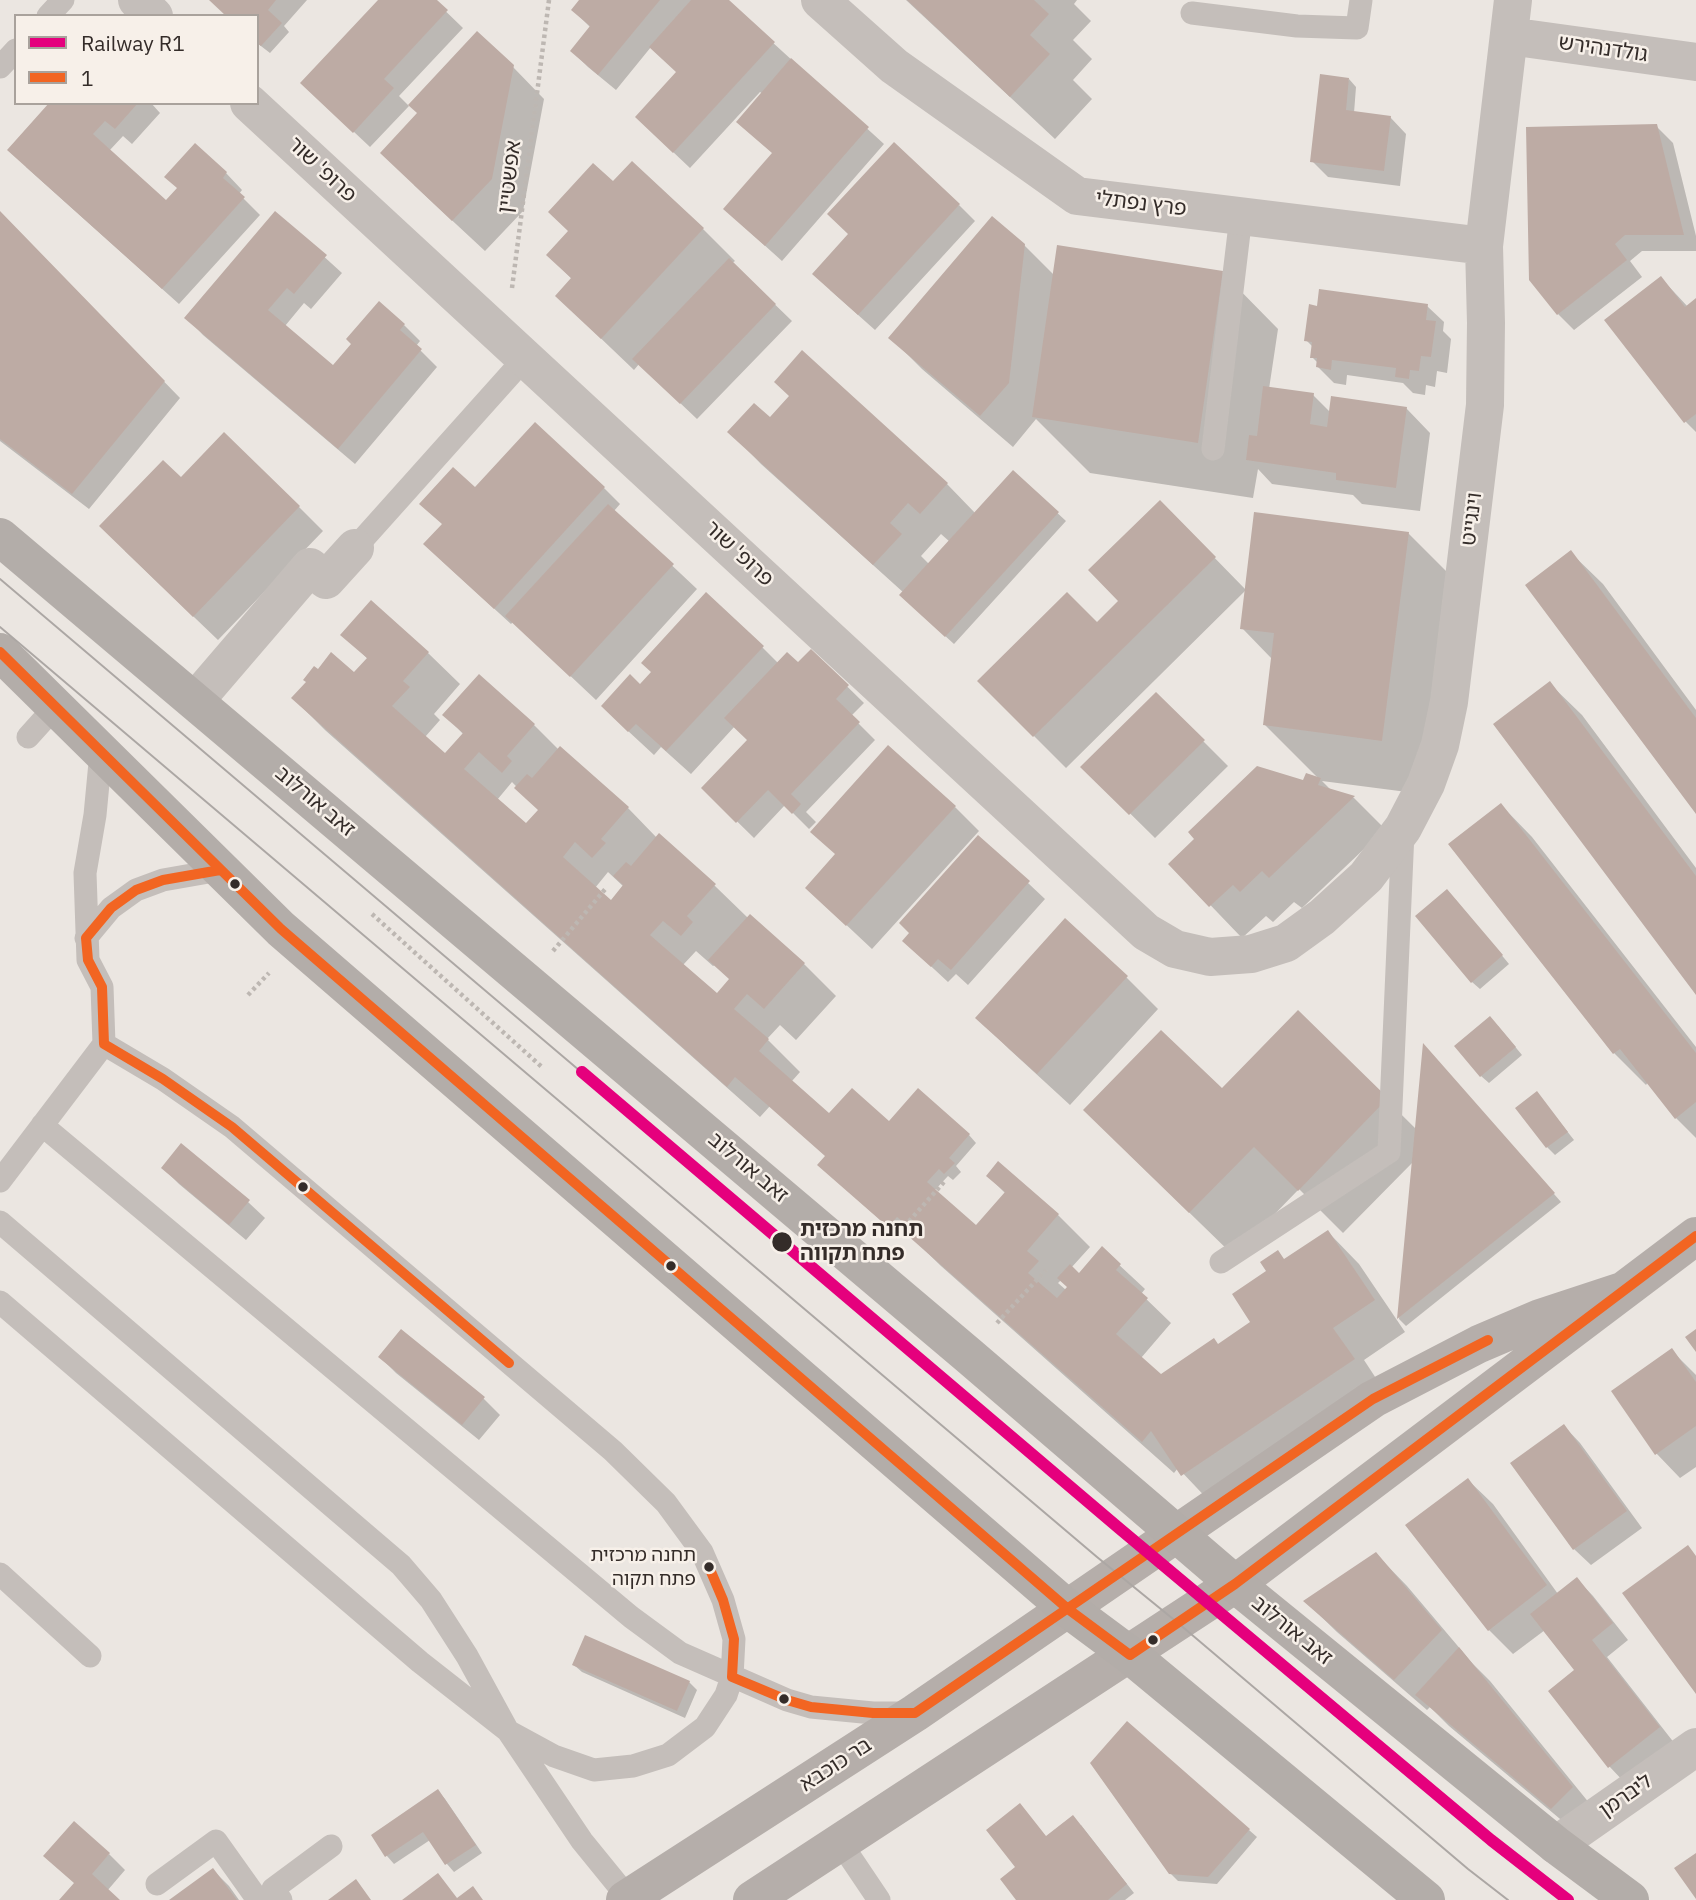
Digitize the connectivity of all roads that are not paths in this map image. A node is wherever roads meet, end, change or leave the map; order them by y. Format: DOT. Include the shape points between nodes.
graph roads {
  1 [pos="63,0"];
  2 [pos="137,0"];
  3 [pos="820,0"];
  4 [pos="1361,0"];
  5 [pos="1192,13"];
  6 [pos="50,14"];
  7 [pos="152,14"];
  8 [pos="1511,18"];
  9 [pos="14,52"];
  10 [pos="1696,62"];
  11 [pos="0,67"];
  12 [pos="251,105"];
  13 [pos="1241,216"];
  14 [pos="1484,246"];
  15 [pos="526,357"];
  16 [pos="1213,449"];
  17 [pos="0,537"];
  18 [pos="355,548"];
  19 [pos="0,652"];
  20 [pos="195,701"];
  21 [pos="55,707"];
  22 [pos="28,737"];
  23 [pos="101,752"];
  24 [pos="1403,828"];
  25 [pos="220,870"];
  26 [pos="86,938"];
  27 [pos="1251,954"];
  28 [pos="104,1044"];
  29 [pos="42,1125"];
  30 [pos="10,1151"];
  31 [pos="0,1181"];
  32 [pos="0,1222"];
  33 [pos="1696,1236"];
  34 [pos="1221,1262"];
  35 [pos="1622,1291"];
  36 [pos="0,1302"];
  37 [pos="1177,1534"];
  38 [pos="0,1574"];
  39 [pos="1235,1584"];
  40 [pos="1068,1609"];
  41 [pos="1130,1655"];
  42 [pos="90,1656"];
  43 [pos="732,1677"];
  44 [pos="915,1713"];
  45 [pos="508,1731"];
  46 [pos="1696,1747"];
  47 [pos="840,1842"];
  48 [pos="1556,1845"];
  49 [pos="331,1846"];
  50 [pos="157,1884"];
  51 [pos="258,1900"];
  52 [pos="281,1900"];
  53 [pos="628,1900"];
  54 [pos="752,1900"];
  55 [pos="879,1900"];
  56 [pos="1426,1900"];
  57 [pos="1630,1900"];
  1 -- 6 [label="lane"];
  2 -- 7 [label="street"];
  3 -- 13 [label="street, פרץ נפתלי" via="894,66 1077,196"];
  4 -- 5 [label="lane" via="1357,28"];
  8 -- 10 [label="street, גולדנהירש"];
  8 -- 14 [label="street, וינגייט"];
  9 -- 11 [label="lane"];
  12 -- 15 [label="street, פרופ' שור"];
  13 -- 14 [label="street, פרץ נפתלי"];
  13 -- 16 [label="lane"];
  14 -- 24 [label="street, וינגייט" via="1485,405 1449,702 1426,784"];
  15 -- 18 [label="lane"];
  15 -- 27 [label="street, פרופ' שור" via="1146,932 1175,949 1210,957"];
  17 -- 20 [label="main road, זאב אורלוב"];
  18 -- 20 [label="street" via="326,580 310,567"];
  19 -- 21 [label="main road"];
  20 -- 37 [label="main road, זאב אורלוב"];
  21 -- 22 [label="lane"];
  21 -- 23 [label="main road"];
  23 -- 25 [label="main road"];
  23 -- 26 [label="lane" via="85,873"];
  24 -- 27 [label="street, וינגייט" via="1366,877 1322,917 1286,943"];
  24 -- 34 [label="lane" via="1389,1152"];
  25 -- 26 [label="lane" via="136,890 111,908"];
  25 -- 40 [label="main road" via="281,929"];
  26 -- 28 [label="lane" via="88,960 102,987"];
  28 -- 29 [label="lane"];
  28 -- 43 [label="lane" via="232,1127 613,1451 666,1503 702,1552 723,1600 734,1639"];
  29 -- 30 [label="lane"];
  29 -- 43 [label="lane" via="631,1617 680,1653"];
  30 -- 31 [label="lane"];
  32 -- 45 [label="lane" via="401,1565 431,1600"];
  33 -- 35 [label="street, בר כוכבא"];
  35 -- 37 [label="street, בר כוכבא" via="1479,1344 1373,1399"];
  35 -- 39 [label="street, בר כוכבא"];
  36 -- 45 [label="lane" via="420,1662"];
  37 -- 39 [label="main road, זאב אורלוב"];
  37 -- 40 [label="street, בר כוכבא"];
  38 -- 42 [label="lane"];
  39 -- 41 [label="street, בר כוכבא"];
  39 -- 48 [label="main road, זאב אורלוב"];
  40 -- 41 [label="main road"];
  40 -- 44 [label="street, בר כוכבא"];
  41 -- 47 [label="street, בר כוכבא"];
  41 -- 56 [label="main road"];
  43 -- 44 [label="lane" via="811,1707"];
  43 -- 45 [label="lane" via="705,1727 668,1755 633,1766 594,1770 554,1756"];
  44 -- 53 [label="street, בר כוכבא"];
  45 -- 53 [label="lane"];
  46 -- 48 [label="street, ליברמן"];
  47 -- 54 [label="street, בר כוכבא"];
  47 -- 55 [label="lane"];
  48 -- 57 [label="main road, זאב אורלוב"];
  49 -- 52 [label="lane" via="273,1889"];
  50 -- 51 [label="lane" via="216,1841"];
}
